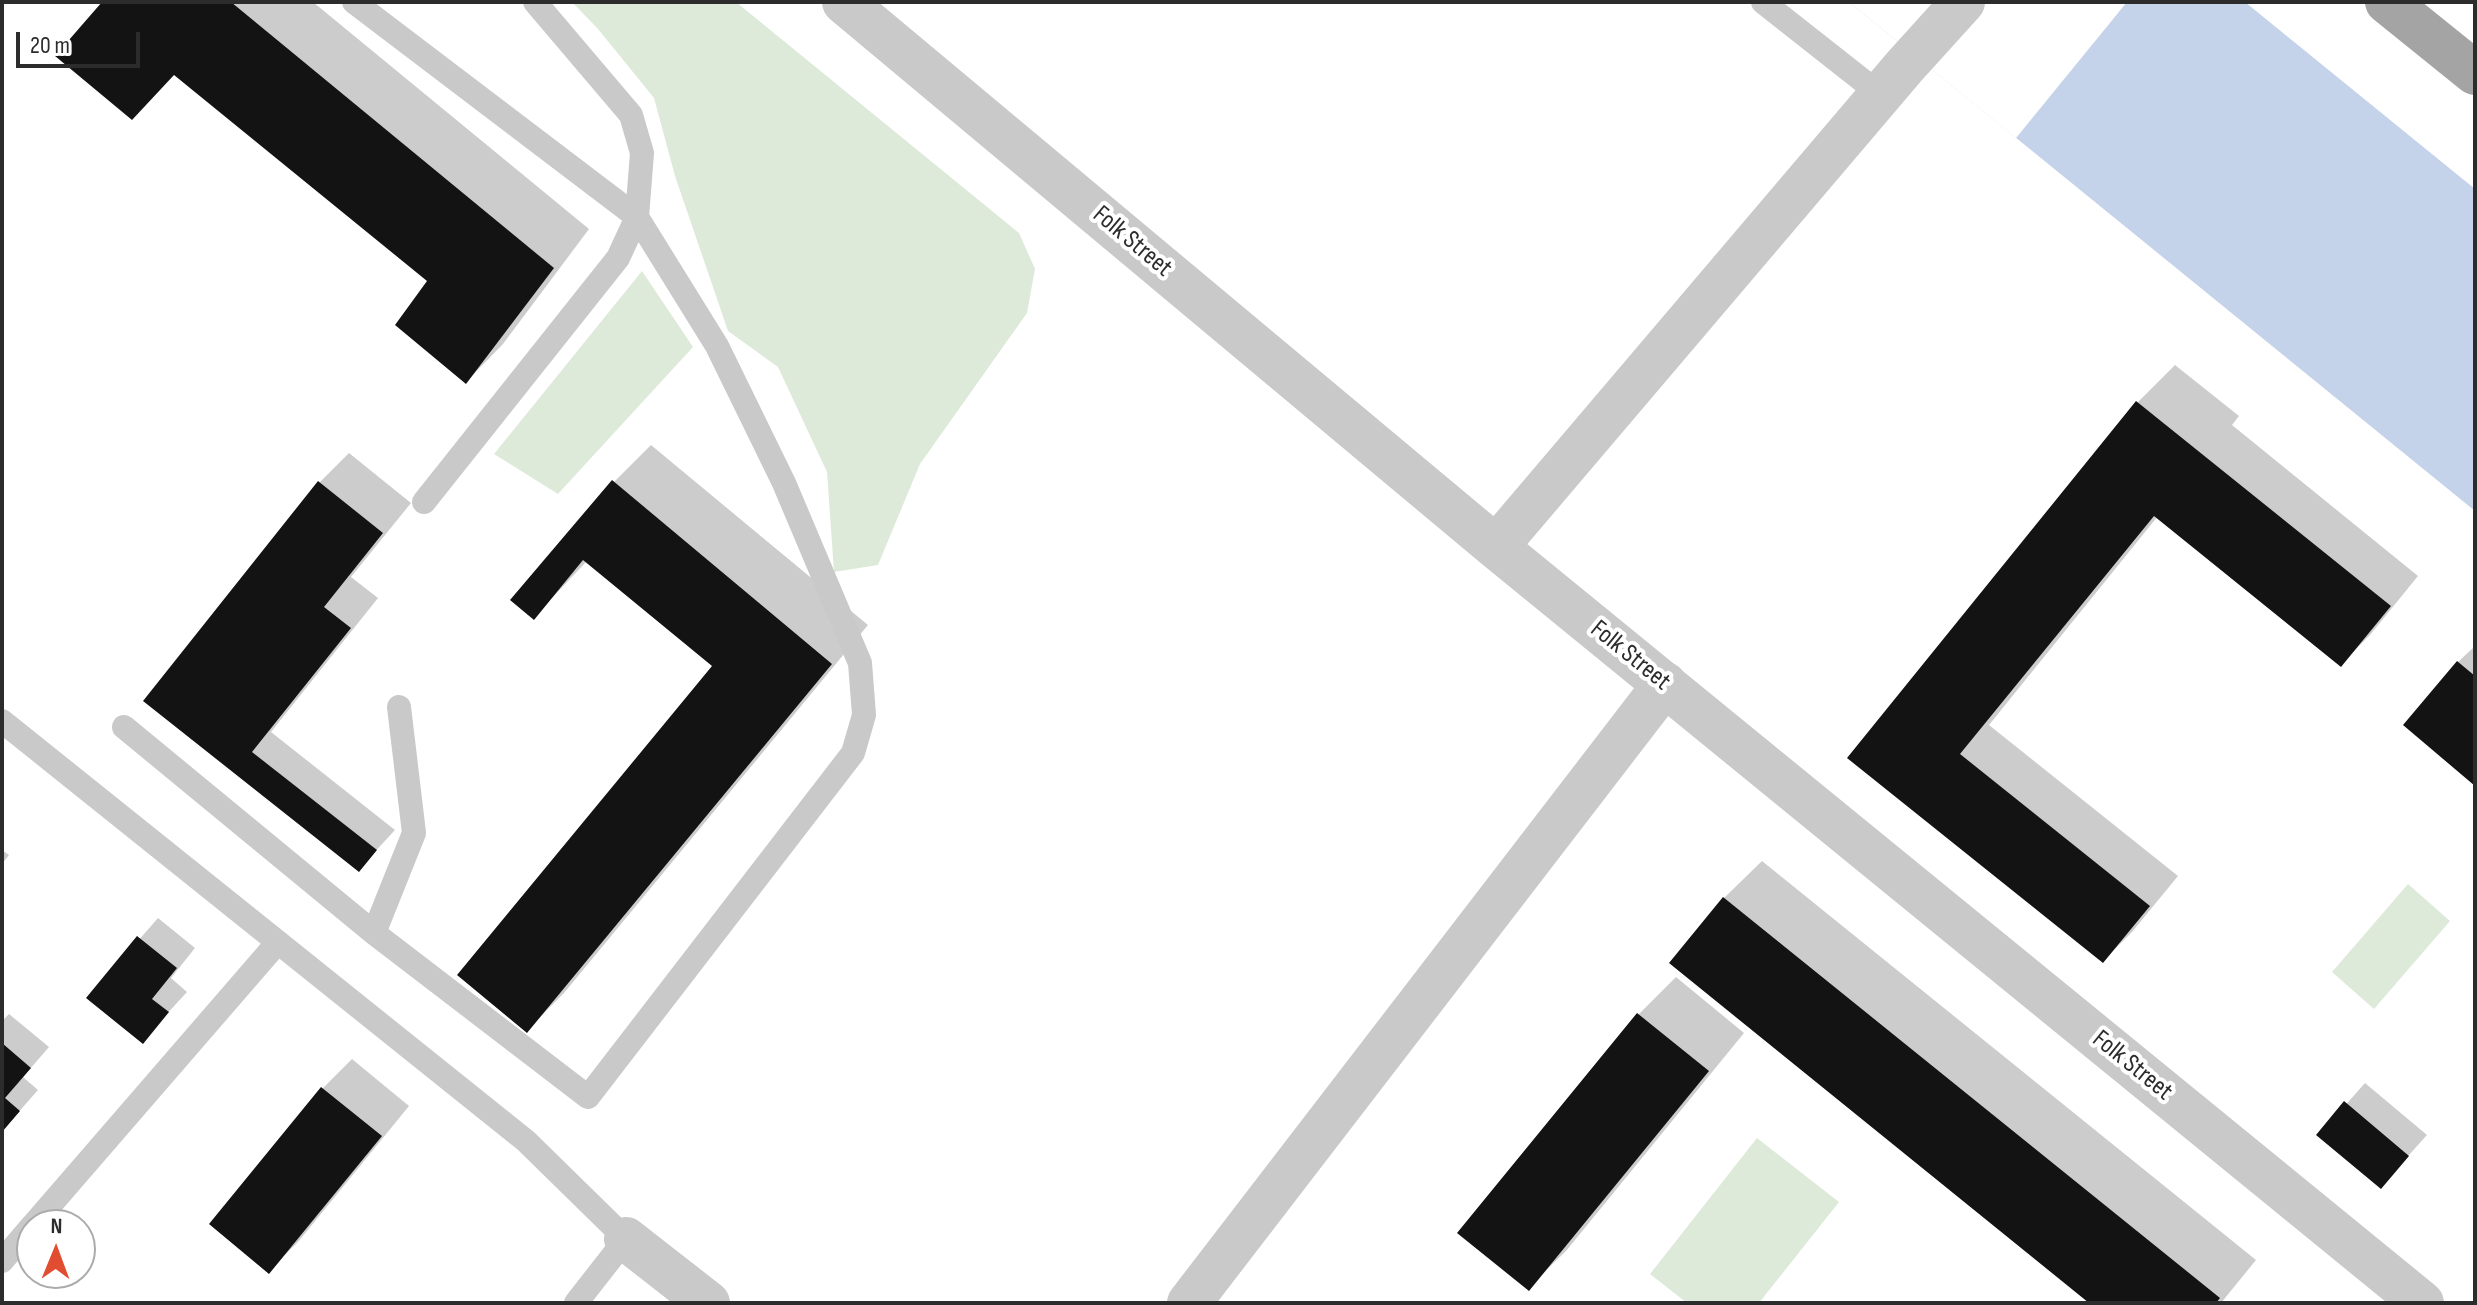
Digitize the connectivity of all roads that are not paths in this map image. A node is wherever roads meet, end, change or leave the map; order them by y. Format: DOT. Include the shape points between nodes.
graph roads {
  1 [pos="354,2"];
  2 [pos="535,2"];
  3 [pos="844,2"];
  4 [pos="1763,2"];
  5 [pos="1963,2"];
  6 [pos="2387,2"];
  7 [pos="2475,73"];
  8 [pos="1893,80"];
  9 [pos="637,217"];
  10 [pos="424,502"];
  11 [pos="1496,547"];
  12 [pos="1665,684"];
  13 [pos="399,707"];
  14 [pos="2,721"];
  15 [pos="124,727"];
  16 [pos="374,933"];
  17 [pos="278,942"];
  18 [pos="47,1209"];
  19 [pos="626,1239"];
  20 [pos="16,1245"];
  21 [pos="2,1261"];
  22 [pos="576,1303"];
  23 [pos="708,1303"];
  24 [pos="1189,1303"];
  25 [pos="2422,1303"];
  1 -- 9 [label="lane"];
  2 -- 9 [label="lane" via="631,115 642,153"];
  3 -- 11 [label="street, Folk Street"];
  4 -- 8 [label="lane"];
  5 -- 8 [label="street"];
  6 -- 7 [label="main road"];
  8 -- 11 [label="street"];
  9 -- 10 [label="lane" via="618,258"];
  9 -- 16 [label="lane" via="717,346 784,483 860,663 864,715 853,753 588,1097"];
  11 -- 12 [label="street, Folk Street"];
  12 -- 24 [label="street"];
  12 -- 25 [label="street, Folk Street"];
  13 -- 16 [label="lane" via="414,833"];
  14 -- 17 [label="lane"];
  15 -- 16 [label="lane"];
  17 -- 18 [label="lane"];
  17 -- 19 [label="lane" via="526,1141"];
  19 -- 22 [label="lane"];
  19 -- 23 [label="street"];
  20 -- 21 [label="lane"];
}
